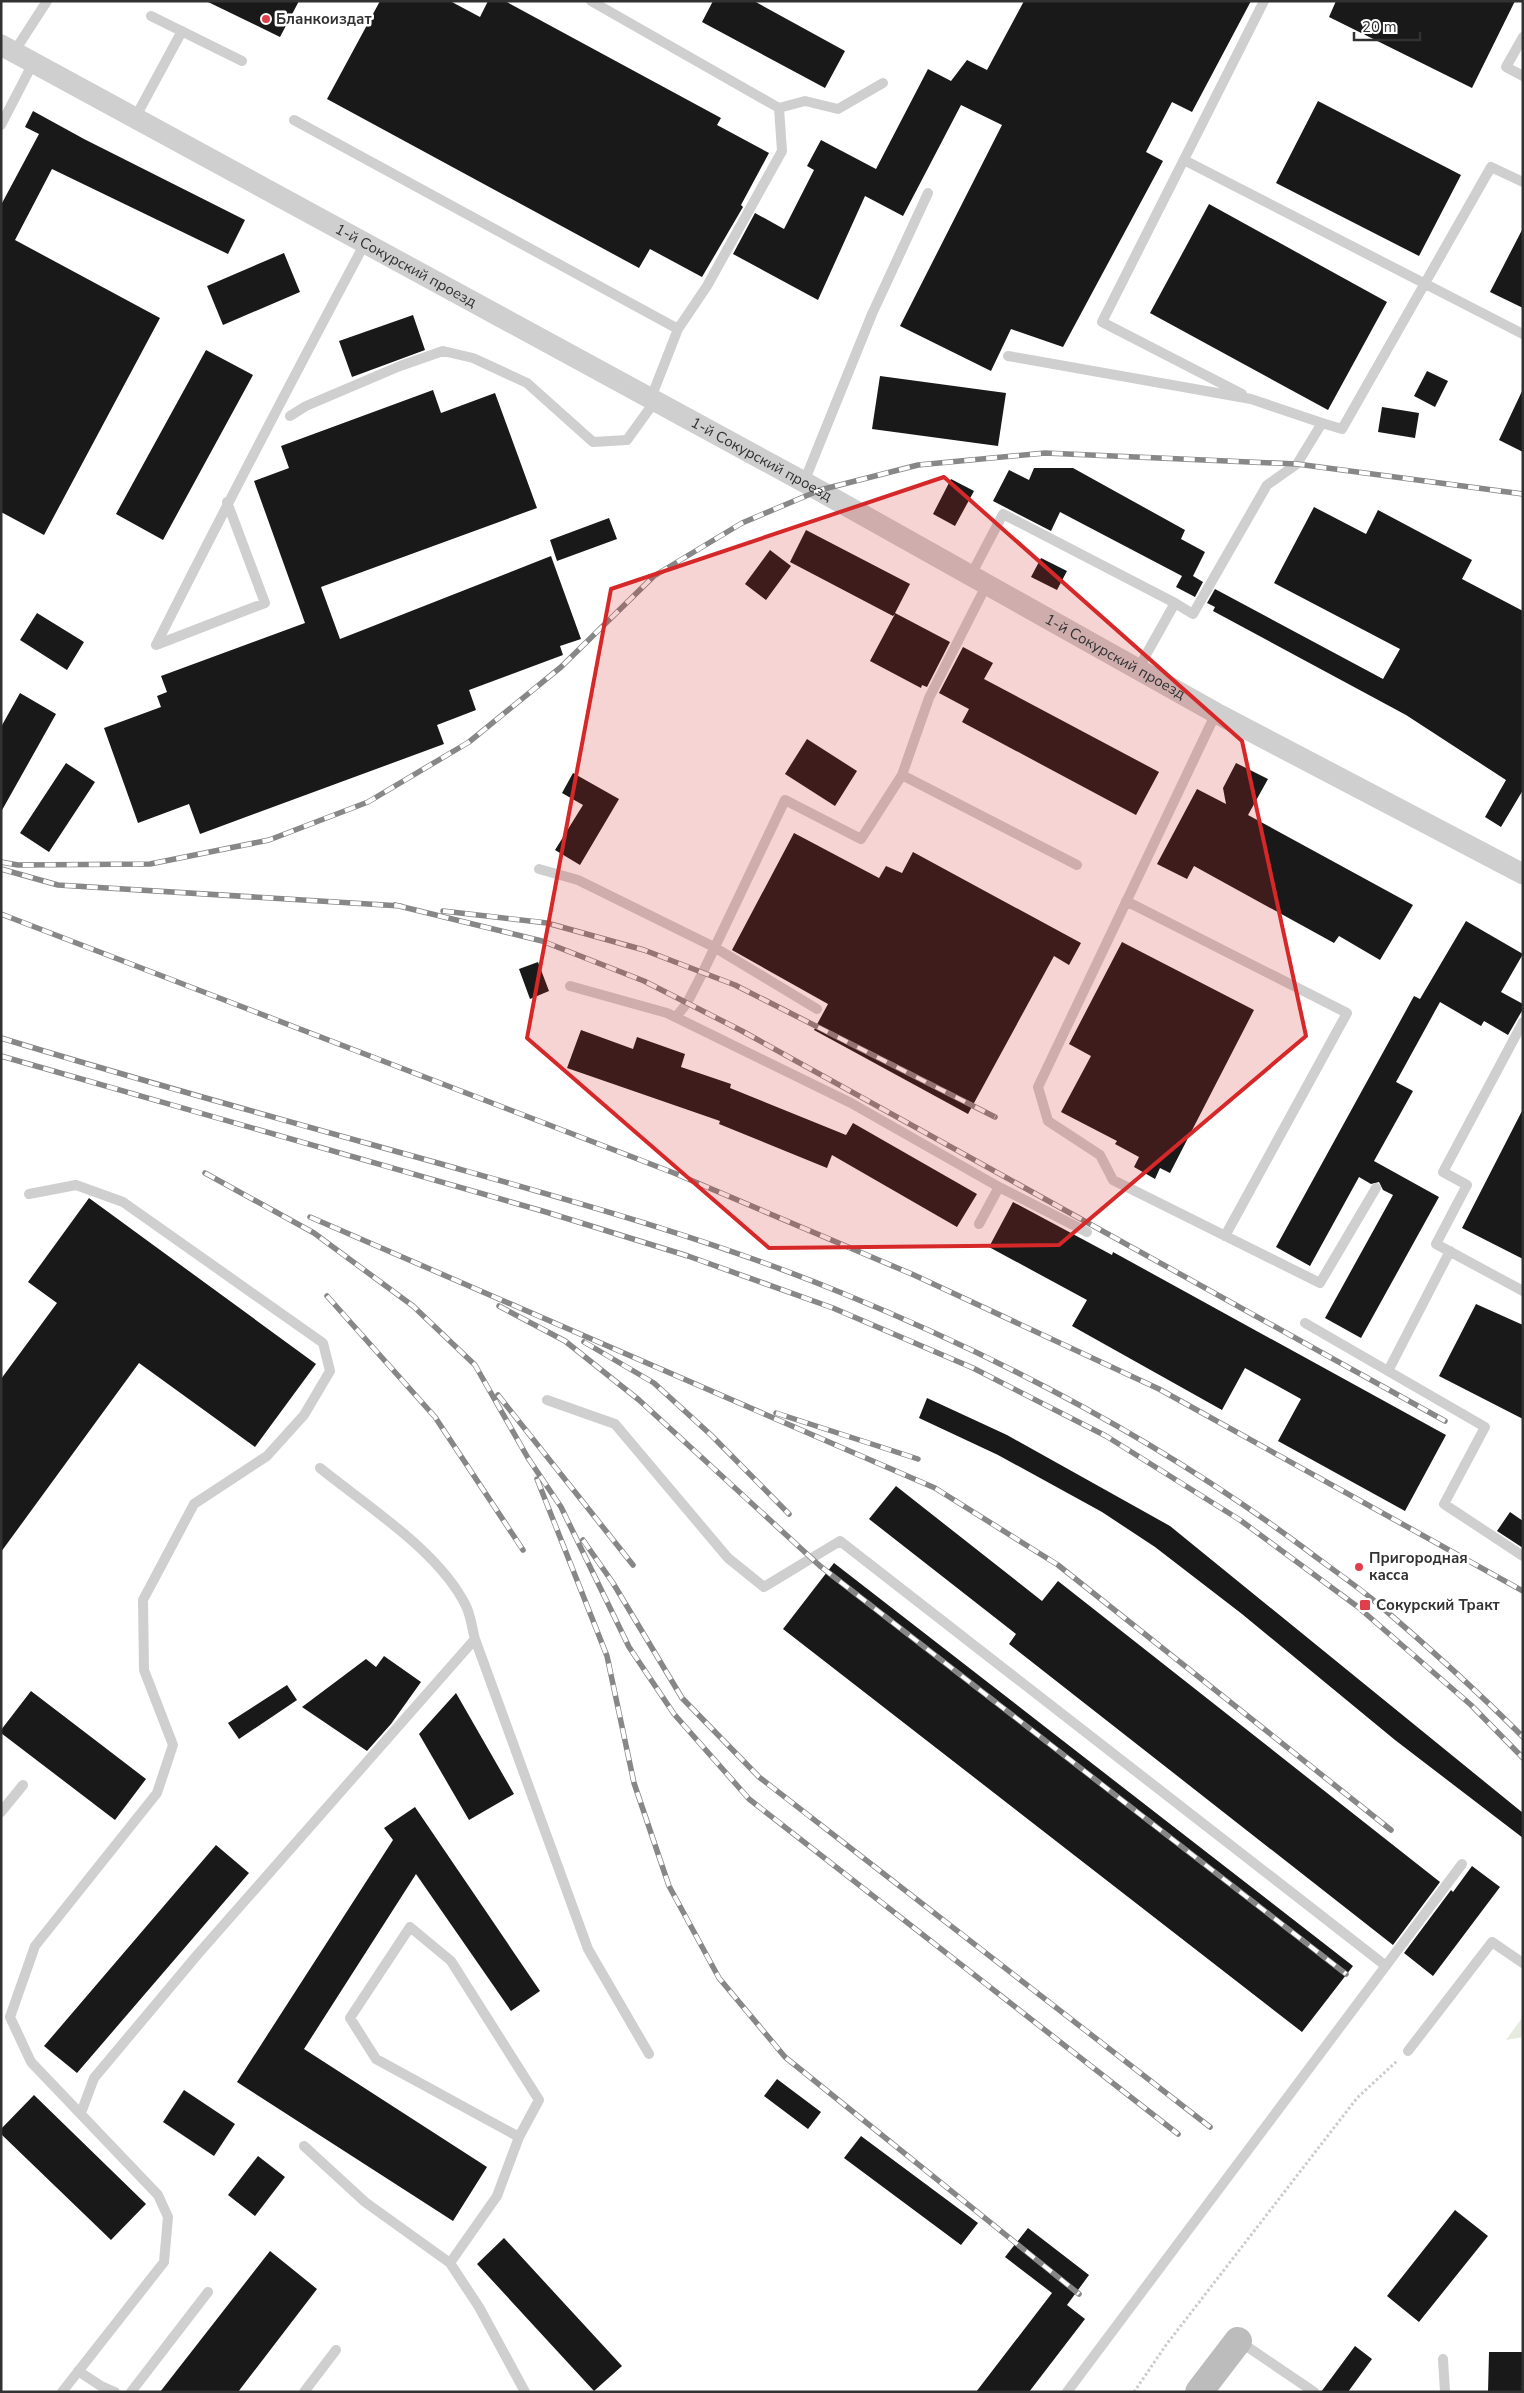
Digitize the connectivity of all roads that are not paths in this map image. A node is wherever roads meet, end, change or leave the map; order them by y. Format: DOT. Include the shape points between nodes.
graph roads {
  1 [pos="47,1"];
  2 [pos="591,1"];
  3 [pos="1264,1"];
  4 [pos="150,16"];
  5 [pos="182,31"];
  6 [pos="1523,37"];
  7 [pos="8,49"];
  8 [pos="242,61"];
  9 [pos="33,63"];
  10 [pos="1523,76"];
  11 [pos="883,83"];
  12 [pos="779,108"];
  13 [pos="135,118"];
  14 [pos="294,120"];
  15 [pos="1,125"];
  16 [pos="1184,160"];
  17 [pos="1523,182"];
  18 [pos="928,193"];
  19 [pos="366,243"];
  20 [pos="1425,283"];
  21 [pos="678,329"];
  22 [pos="1523,334"];
  23 [pos="1008,356"];
  24 [pos="1252,399"];
  25 [pos="653,400"];
  26 [pos="290,416"];
  27 [pos="1322,423"];
  28 [pos="804,482"];
  29 [pos="227,502"];
  30 [pos="979,580"];
  31 [pos="1175,603"];
  32 [pos="1138,668"];
  33 [pos="1216,712"];
  34 [pos="902,775"];
  35 [pos="1077,866"];
  36 [pos="539,870"];
  37 [pos="1523,874"];
  38 [pos="1126,901"];
  39 [pos="714,947"];
  40 [pos="570,986"];
  41 [pos="817,1009"];
  42 [pos="676,1017"];
  43 [pos="1523,1022"];
  44 [pos="1000,1187"];
  45 [pos="1376,1188"];
  46 [pos="29,1194"];
  47 [pos="979,1224"];
  48 [pos="1087,1232"];
  49 [pos="1225,1236"];
  50 [pos="1450,1251"];
  51 [pos="1523,1291"];
  52 [pos="1305,1323"];
  53 [pos="1388,1371"];
  54 [pos="547,1400"];
  55 [pos="320,1468"];
  56 [pos="1523,1556"];
  57 [pos="475,1639"];
  58 [pos="23,1785"];
  59 [pos="1,1812"];
  60 [pos="1462,1864"];
  61 [pos="1523,1963"];
  62 [pos="1386,1966"];
  63 [pos="6,2014"];
  64 [pos="1408,2051"];
  65 [pos="649,2054"];
  66 [pos="81,2114"];
  67 [pos="519,2137"];
  68 [pos="304,2146"];
  69 [pos="450,2263"];
  70 [pos="208,2292"];
  71 [pos="1238,2340"];
  72 [pos="336,2350"];
  73 [pos="1443,2359"];
  74 [pos="78,2371"];
  75 [pos="62,2392"];
  76 [pos="115,2392"];
  77 [pos="130,2392"];
  78 [pos="304,2392"];
  79 [pos="525,2392"];
  80 [pos="1067,2392"];
  81 [pos="1199,2392"];
  82 [pos="1314,2392"];
  83 [pos="1445,2392"];
  1 -- 7 [label="lane"];
  2 -- 12 [label="lane"];
  3 -- 16 [label="lane"];
  4 -- 5 [label="lane"];
  5 -- 8 [label="lane"];
  5 -- 13 [label="lane"];
  6 -- 10 [label="lane" via="1506,67"];
  7 -- 9 [label="street, 1-й Сокурский проезд"];
  9 -- 13 [label="street, 1-й Сокурский проезд"];
  9 -- 15 [label="lane"];
  11 -- 12 [label="lane" via="838,109 805,101"];
  12 -- 21 [label="lane" via="782,151 707,286"];
  13 -- 19 [label="street, 1-й Сокурский проезд"];
  14 -- 21 [label="lane"];
  16 -- 20 [label="lane"];
  16 -- 24 [label="lane" via="1102,322"];
  17 -- 20 [label="lane" via="1491,167"];
  18 -- 28 [label="lane" via="872,314"];
  19 -- 25 [label="street, 1-й Сокурский проезд"];
  19 -- 29 [label="lane"];
  20 -- 22 [label="lane"];
  20 -- 27 [label="lane" via="1342,429"];
  21 -- 25 [label="lane"];
  23 -- 24 [label="lane"];
  24 -- 27 [label="lane"];
  25 -- 26 [label="lane" via="627,440 593,442 527,383 473,358 443,351 400,366"];
  25 -- 28 [label="street, 1-й Сокурский проезд"];
  27 -- 31 [label="lane" via="1297,464 1267,486 1193,614"];
  28 -- 30 [label="street, 1-й Сокурский проезд"];
  29 -- 29 [label="lane" via="165,627 156,645 265,603"];
  30 -- 31 [label="lane" via="1003,514"];
  30 -- 32 [label="street, 1-й Сокурский проезд"];
  30 -- 34 [label="lane" via="929,698"];
  31 -- 32 [label="lane"];
  32 -- 33 [label="street, 1-й Сокурский проезд"];
  33 -- 37 [label="street, 1-й Сокурский проезд"];
  33 -- 38 [label="lane"];
  34 -- 35 [label="lane"];
  34 -- 39 [label="lane" via="860,839 785,800"];
  36 -- 39 [label="lane" via="578,880"];
  38 -- 49 [label="lane" via="1038,1087 1048,1121 1100,1155 1113,1180"];
  38 -- 49 [label="lane" via="1347,1013"];
  39 -- 41 [label="lane"];
  39 -- 42 [label="lane" via="687,1003"];
  40 -- 42 [label="lane"];
  42 -- 44 [label="lane" via="851,1102"];
  43 -- 50 [label="lane" via="1443,1172 1467,1185 1436,1244"];
  44 -- 47 [label="lane"];
  44 -- 48 [label="lane"];
  45 -- 49 [label="lane" via="1320,1283"];
  46 -- 63 [label="lane" via="76,1185 122,1202 323,1343 330,1371 304,1415 268,1456 194,1504 143,1600 144,1670 173,1745 157,1793 35,1946"];
  50 -- 51 [label="lane"];
  50 -- 53 [label="lane"];
  52 -- 53 [label="lane"];
  53 -- 56 [label="lane" via="1485,1427 1444,1504"];
  54 -- 62 [label="lane" via="615,1424 728,1558 764,1587 840,1541"];
  55 -- 57 [label="lane" via="428,1554 451,1581 467,1607"];
  57 -- 65 [label="lane" via="588,1949"];
  57 -- 66 [label="lane" via="198,1954 94,2078"];
  58 -- 59 [label="lane"];
  60 -- 62 [label="lane"];
  61 -- 64 [label="lane" via="1492,1942"];
  62 -- 80 [label="lane"];
  63 -- 66 [label="lane" via="31,2062"];
  66 -- 74 [label="lane" via="158,2195 168,2217 164,2262"];
  67 -- 67 [label="lane" via="376,2059 350,2018 410,1927 451,1961 540,2100"];
  67 -- 69 [label="lane" via="497,2196"];
  68 -- 69 [label="lane" via="365,2202"];
  69 -- 79 [label="lane" via="479,2307"];
  70 -- 77 [label="lane"];
  71 -- 81 [label="street"];
  71 -- 82 [label="lane"];
  72 -- 78 [label="lane"];
  73 -- 83 [label="lane"];
  74 -- 75 [label="lane"];
  74 -- 76 [label="lane"];
}
